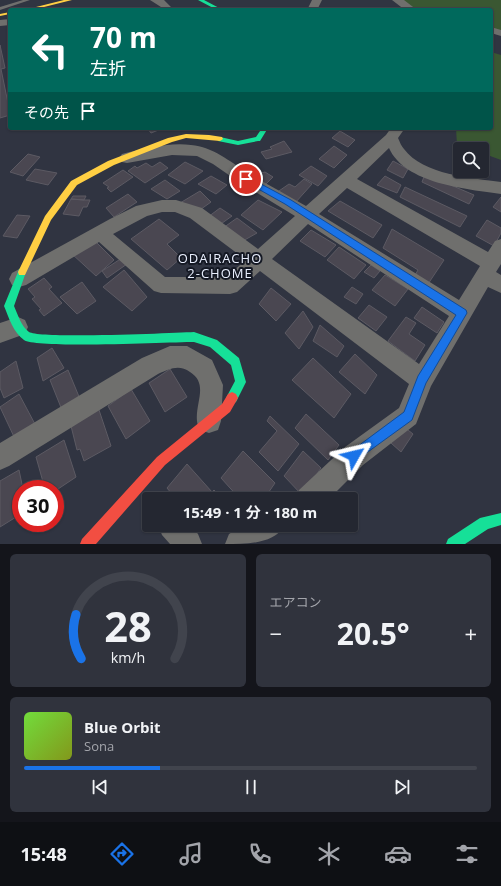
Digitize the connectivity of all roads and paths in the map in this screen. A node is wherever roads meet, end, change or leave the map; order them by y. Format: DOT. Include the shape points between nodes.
graph roads {
  1 [pos="28,0"];
  2 [pos="70,0"];
  3 [pos="155,0"];
  4 [pos="200,0"];
  5 [pos="397,0"];
  6 [pos="35,8"];
  7 [pos="165,8"];
  8 [pos="219,8"];
  9 [pos="409,8"];
  10 [pos="0,9"];
  11 [pos="264,130"];
  12 [pos="395,133"];
  13 [pos="121,159"];
  14 [pos="346,180"];
  15 [pos="501,188"];
  16 [pos="308,215"];
  17 [pos="100,233"];
  18 [pos="260,260"];
  19 [pos="495,267"];
  20 [pos="19,279"];
  21 [pos="462,313"];
  22 [pos="9,330"];
  23 [pos="422,380"];
  24 [pos="209,421"];
  25 [pos="0,457"];
  26 [pos="145,492"];
  27 [pos="317,492"];
  28 [pos="142,495"];
  29 [pos="501,519"];
  30 [pos="178,532"];
  31 [pos="259,532"];
  32 [pos="87,544"];
  33 [pos="188,544"];
  34 [pos="239,544"];
  35 [pos="453,544"];
  1 -- 10 [label="lane"];
  2 -- 6 [label="main road"];
  3 -- 7 [label="street"];
  4 -- 8 [label="main road"];
  5 -- 9 [label="street"];
  11 -- 13 [label="main road" via="258,139 238,143 209,137 186,136"];
  12 -- 14 [label="street"];
  12 -- 15 [label="street" via="394,148 404,160 424,172 443,179"];
  13 -- 16 [label="street" via="182,150 201,152"];
  13 -- 20 [label="main road" via="74,183 48,218"];
  14 -- 16 [label="street"];
  14 -- 19 [label="street"];
  16 -- 18 [label="street"];
  16 -- 21 [label="street"];
  17 -- 18 [label="street" via="142,211 162,206 176,206 196,213"];
  17 -- 18 [label="street" via="161,285 230,286"];
  17 -- 20 [label="street"];
  18 -- 23 [label="street"];
  19 -- 21 [label="street"];
  20 -- 22 [label="main road" via="9,306"];
  21 -- 23 [label="street"];
  22 -- 24 [label="main road" via="28,337 55,340 194,337 213,343 235,362 241,382 226,408"];
  23 -- 27 [label="street" via="408,416 354,456"];
  24 -- 25 [label="street" via="212,385 204,368 186,357 170,357 150,366"];
  24 -- 26 [label="main road" via="161,461"];
  28 -- 32 [label="main road"];
  29 -- 35 [label="main road" via="485,523"];
  30 -- 33 [label="street"];
  31 -- 34 [label="street"];
}
